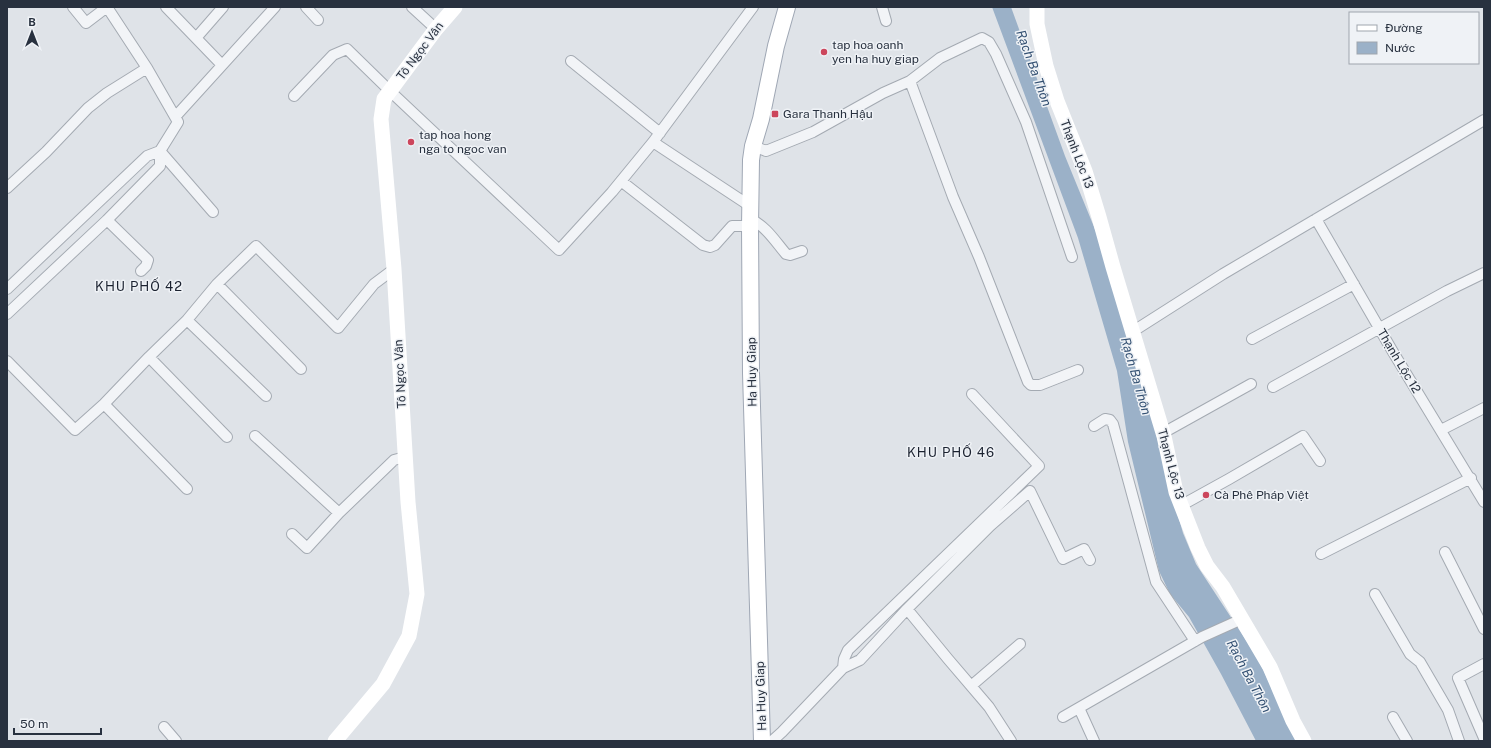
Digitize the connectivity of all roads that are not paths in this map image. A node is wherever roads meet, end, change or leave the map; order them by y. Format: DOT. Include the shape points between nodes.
graph roads {
  1 [pos="73,7"];
  2 [pos="107,7"];
  3 [pos="166,7"];
  4 [pos="223,7"];
  5 [pos="275,7"];
  6 [pos="412,7"];
  7 [pos="455,7"];
  8 [pos="753,7"];
  9 [pos="787,7"];
  10 [pos="882,7"];
  11 [pos="1037,7"];
  12 [pos="307,8"];
  13 [pos="318,20"];
  14 [pos="886,21"];
  15 [pos="436,29"];
  16 [pos="196,38"];
  17 [pos="571,60"];
  18 [pos="222,65"];
  19 [pos="147,68"];
  20 [pos="910,81"];
  21 [pos="390,91"];
  22 [pos="294,96"];
  23 [pos="176,116"];
  24 [pos="1484,120"];
  25 [pos="660,133"];
  26 [pos="653,142"];
  27 [pos="753,146"];
  28 [pos="160,151"];
  29 [pos="621,181"];
  30 [pos="9,183"];
  31 [pos="213,212"];
  32 [pos="750,217"];
  33 [pos="1316,219"];
  34 [pos="107,220"];
  35 [pos="802,251"];
  36 [pos="1072,257"];
  37 [pos="394,269"];
  38 [pos="141,271"];
  39 [pos="1484,273"];
  40 [pos="217,284"];
  41 [pos="1354,284"];
  42 [pos="7,289"];
  43 [pos="7,314"];
  44 [pos="187,320"];
  45 [pos="1380,329"];
  46 [pos="1132,332"];
  47 [pos="1252,339"];
  48 [pos="149,357"];
  49 [pos="7,361"];
  50 [pos="301,369"];
  51 [pos="1078,370"];
  52 [pos="1251,384"];
  53 [pos="1273,387"];
  54 [pos="972,394"];
  55 [pos="266,396"];
  56 [pos="104,404"];
  57 [pos="1484,408"];
  58 [pos="1094,426"];
  59 [pos="1441,430"];
  60 [pos="1163,433"];
  61 [pos="255,436"];
  62 [pos="227,437"];
  63 [pos="405,458"];
  64 [pos="1320,460"];
  65 [pos="1470,478"];
  66 [pos="187,489"];
  67 [pos="1484,502"];
  68 [pos="1182,505"];
  69 [pos="339,513"];
  70 [pos="292,534"];
  71 [pos="1445,552"];
  72 [pos="1321,554"];
  73 [pos="1090,560"];
  74 [pos="1375,594"];
  75 [pos="907,609"];
  76 [pos="1240,620"];
  77 [pos="1484,629"];
  78 [pos="1198,639"];
  79 [pos="1020,644"];
  80 [pos="1484,664"];
  81 [pos="843,668"];
  82 [pos="971,686"];
  83 [pos="1079,708"];
  84 [pos="1062,717"];
  85 [pos="1393,717"];
  86 [pos="164,727"];
  87 [pos="1484,738"];
  88 [pos="176,741"];
  89 [pos="335,741"];
  90 [pos="762,741"];
  91 [pos="772,741"];
  92 [pos="1011,741"];
  93 [pos="1094,741"];
  94 [pos="1304,741"];
  95 [pos="1407,741"];
  96 [pos="1459,741"];
  1 -- 2 [label="street" via="86,23"];
  2 -- 19 [label="street"];
  3 -- 16 [label="street"];
  4 -- 16 [label="street"];
  5 -- 18 [label="street"];
  6 -- 15 [label="street"];
  7 -- 15 [label="street, Tô Ngọc Vân"];
  8 -- 25 [label="street"];
  9 -- 27 [label="main road, Ha Huy Giap"];
  10 -- 14 [label="street"];
  11 -- 46 [label="street, Thạnh Lộc 13" via="1037,24 1046,66 1085,171"];
  12 -- 13 [label="street"];
  15 -- 21 [label="street, Tô Ngọc Vân"];
  16 -- 18 [label="street"];
  17 -- 25 [label="street"];
  18 -- 23 [label="street"];
  19 -- 23 [label="street"];
  19 -- 30 [label="street" via="88,108 46,152"];
  20 -- 27 [label="street" via="806,134 766,151"];
  20 -- 36 [label="street" via="940,58 982,38 988,42 996,54 1026,122"];
  20 -- 51 [label="street" via="953,197 1028,382 1031,386 1040,385"];
  21 -- 22 [label="street" via="347,49 332,55"];
  21 -- 29 [label="street" via="559,250"];
  21 -- 37 [label="street, Tô Ngọc Vân" via="384,99 381,119"];
  23 -- 28 [label="street" via="178,122"];
  24 -- 33 [label="street"];
  25 -- 26 [label="street"];
  26 -- 29 [label="street"];
  26 -- 32 [label="street"];
  27 -- 32 [label="main road, Ha Huy Giap"];
  28 -- 31 [label="street"];
  28 -- 34 [label="street" via="160,166"];
  28 -- 42 [label="street" via="147,156"];
  29 -- 32 [label="street" via="703,245 710,247 715,245 732,226"];
  32 -- 35 [label="street" via="765,228 786,254"];
  32 -- 90 [label="main road, Ha Huy Giap" via="751,373"];
  33 -- 41 [label="street, Thạnh Lộc 12"];
  33 -- 46 [label="street" via="1222,274"];
  34 -- 38 [label="street" via="148,260"];
  34 -- 43 [label="street"];
  37 -- 40 [label="street" via="374,284 338,328 256,246"];
  37 -- 63 [label="street, Tô Ngọc Vân"];
  39 -- 45 [label="street"];
  40 -- 44 [label="street"];
  40 -- 50 [label="street"];
  41 -- 45 [label="street, Thạnh Lộc 12"];
  41 -- 47 [label="street"];
  44 -- 48 [label="street"];
  44 -- 55 [label="street"];
  45 -- 53 [label="street"];
  45 -- 59 [label="street, Thạnh Lộc 12"];
  46 -- 60 [label="street, Thạnh Lộc 13"];
  48 -- 56 [label="street"];
  48 -- 62 [label="street"];
  49 -- 56 [label="street" via="75,430"];
  52 -- 60 [label="street"];
  54 -- 81 [label="street" via="1039,466 848,650"];
  56 -- 66 [label="street"];
  57 -- 59 [label="street"];
  58 -- 78 [label="street" via="1105,419 1113,424 1156,582"];
  59 -- 65 [label="street, Thạnh Lộc 12"];
  60 -- 68 [label="street, Thạnh Lộc 13" via="1176,492"];
  61 -- 69 [label="street"];
  63 -- 69 [label="street" via="394,460"];
  63 -- 89 [label="street, Tô Ngọc Vân" via="416,594 409,636 383,684"];
  64 -- 68 [label="street" via="1303,436"];
  65 -- 67 [label="street, Thạnh Lộc 12"];
  65 -- 72 [label="street"];
  68 -- 76 [label="street, Thạnh Lộc 13" via="1207,566"];
  69 -- 70 [label="street" via="307,548"];
  71 -- 77 [label="street"];
  73 -- 75 [label="street" via="1084,549 1063,559 1030,491 990,526"];
  74 -- 96 [label="street" via="1410,654 1420,662 1448,710"];
  75 -- 81 [label="street" via="860,660"];
  75 -- 82 [label="street"];
  76 -- 78 [label="street"];
  76 -- 94 [label="street, Thạnh Lộc 13" via="1270,667 1292,721"];
  78 -- 83 [label="street"];
  79 -- 82 [label="street"];
  80 -- 87 [label="street" via="1458,678"];
  81 -- 91 [label="street"];
  82 -- 92 [label="street" via="989,707"];
  83 -- 84 [label="street"];
  83 -- 93 [label="street"];
  85 -- 95 [label="street"];
  86 -- 88 [label="street"];
}
